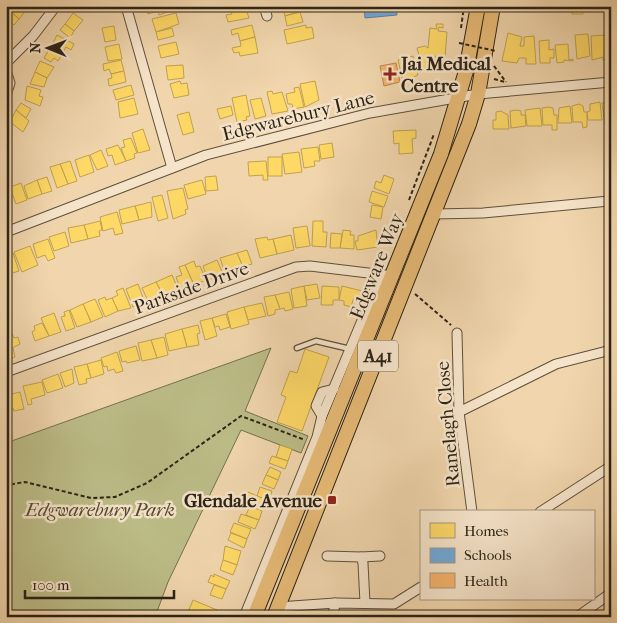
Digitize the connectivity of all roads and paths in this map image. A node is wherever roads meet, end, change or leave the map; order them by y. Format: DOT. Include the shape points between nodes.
graph roads {
  1 [pos="56,6"];
  2 [pos="126,6"];
  3 [pos="264,6"];
  4 [pos="464,6"];
  5 [pos="478,6"];
  6 [pos="493,6"];
  7 [pos="267,16"];
  8 [pos="460,34"];
  9 [pos="459,43"];
  10 [pos="6,63"];
  11 [pos="6,70"];
  12 [pos="503,77"];
  13 [pos="494,79"];
  14 [pos="505,82"];
  15 [pos="611,82"];
  16 [pos="478,94"];
  17 [pos="6,95"];
  18 [pos="459,98"];
  19 [pos="435,131"];
  20 [pos="172,168"];
  21 [pos="408,202"];
  22 [pos="611,205"];
  23 [pos="434,214"];
  24 [pos="6,232"];
  25 [pos="387,275"];
  26 [pos="413,293"];
  27 [pos="457,333"];
  28 [pos="297,348"];
  29 [pos="350,349"];
  30 [pos="611,350"];
  31 [pos="6,372"];
  32 [pos="459,412"];
  33 [pos="314,443"];
  34 [pos="611,466"];
  35 [pos="6,490"];
  36 [pos="472,510"];
  37 [pos="543,510"];
  38 [pos="327,556"];
  39 [pos="380,556"];
  40 [pos="361,558"];
  41 [pos="420,588"];
  42 [pos="611,593"];
  43 [pos="335,603"];
  44 [pos="366,603"];
  45 [pos="276,612"];
  46 [pos="244,617"];
  47 [pos="254,617"];
  48 [pos="333,617"];
  49 [pos="577,617"];
  1 -- 10 [label="street"];
  2 -- 20 [label="street"];
  3 -- 7 [label="street"];
  4 -- 8 [label="path"];
  5 -- 18 [label="highway, Edgware Way / A41"];
  6 -- 16 [label="highway, Edgware Way / A41"];
  9 -- 12 [label="path, bridge" via="496,51 494,66"];
  11 -- 17 [label="street" via="10,83"];
  13 -- 14 [label="path"];
  15 -- 16 [label="street, Edgwarebury Lane"];
  16 -- 18 [label="street, Edgwarebury Lane"];
  16 -- 23 [label="highway, Edgware Way / A41"];
  18 -- 20 [label="street, Edgwarebury Lane" via="370,113 206,155"];
  18 -- 25 [label="highway, Edgware Way / A41" via="441,154"];
  19 -- 21 [label="path"];
  20 -- 24 [label="street, Edgwarebury Lane"];
  22 -- 23 [label="street" via="609,201 483,213"];
  23 -- 45 [label="highway, Edgware Way / A41"];
  25 -- 29 [label="street, Edgware Way"];
  25 -- 31 [label="street, Parkside Drive" via="296,267"];
  25 -- 47 [label="highway, Edgware Way / A41"];
  26 -- 27 [label="path"];
  27 -- 32 [label="street, Ranelagh Close"];
  28 -- 29 [label="lane" via="316,341"];
  29 -- 33 [label="street, Edgware Way" via="334,390 322,392 316,406 322,416"];
  30 -- 32 [label="street" via="556,364"];
  32 -- 36 [label="street, Ranelagh Close"];
  33 -- 35 [label="path" via="241,416 147,483 115,497 90,498 25,482 13,484"];
  33 -- 46 [label="street"];
  34 -- 37 [label="street"];
  38 -- 40 [label="street"];
  39 -- 40 [label="street"];
  40 -- 44 [label="street"];
  41 -- 44 [label="street" via="394,604"];
  42 -- 49 [label="street"];
  43 -- 44 [label="street"];
  43 -- 45 [label="street"];
  43 -- 48 [label="street"];
}
